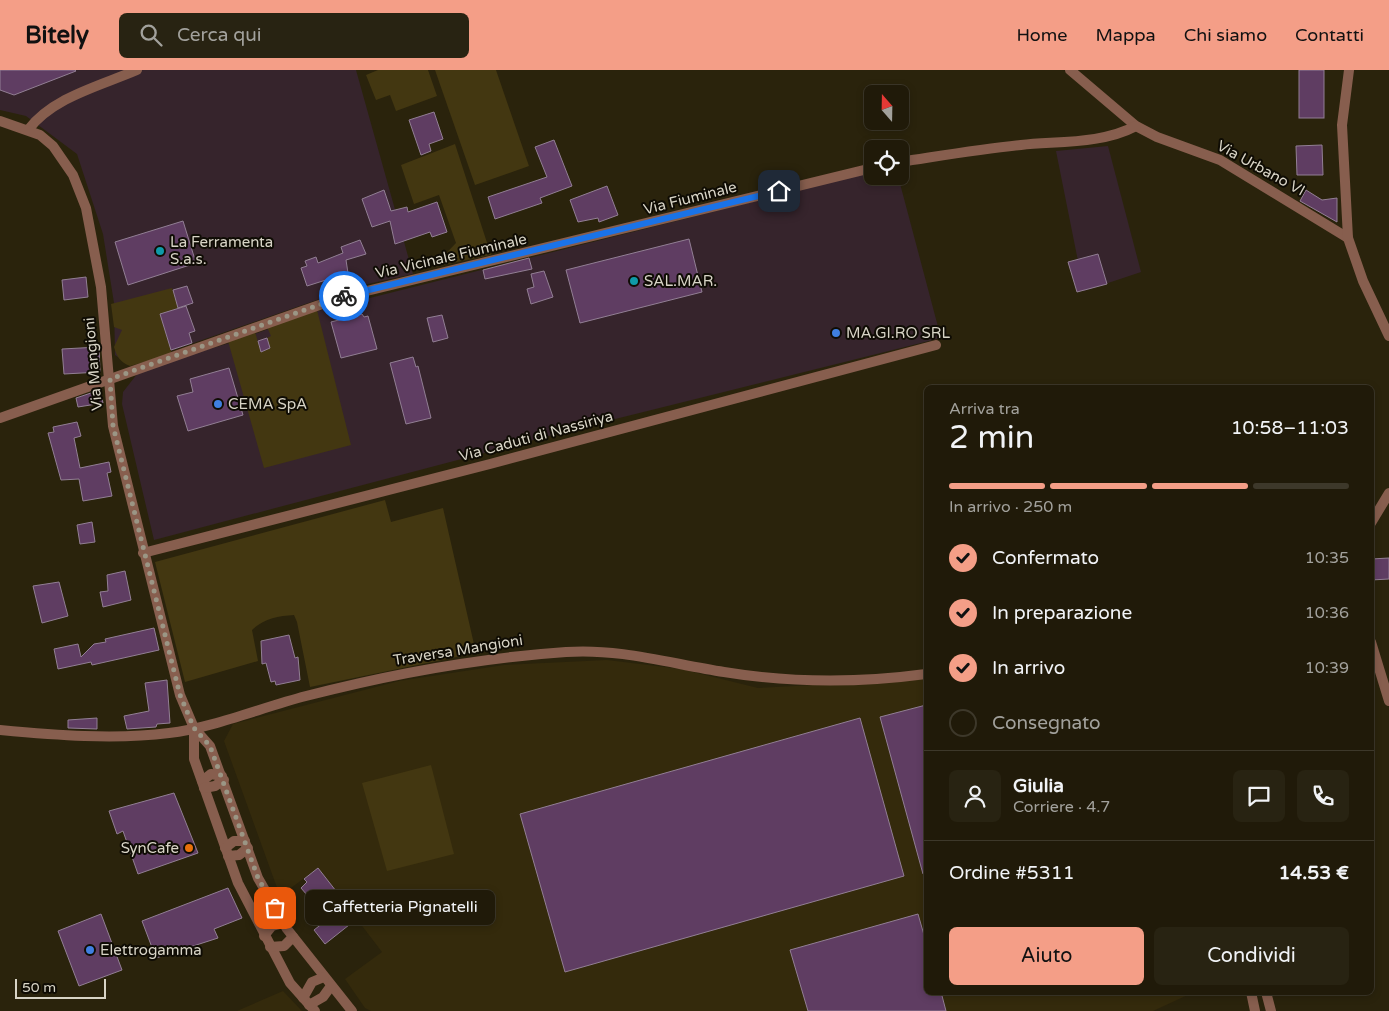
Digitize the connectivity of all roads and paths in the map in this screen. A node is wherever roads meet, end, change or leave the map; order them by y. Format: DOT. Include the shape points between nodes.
graph roads {
  1 [pos="137,70"];
  2 [pos="1070,70"];
  3 [pos="1349,70"];
  4 [pos="0,121"];
  5 [pos="1136,126"];
  6 [pos="28,130"];
  7 [pos="909,161"];
  8 [pos="864,170"];
  9 [pos="1348,238"];
  10 [pos="574,242"];
  11 [pos="1389,336"];
  12 [pos="936,346"];
  13 [pos="110,379"];
  14 [pos="0,418"];
  15 [pos="1389,493"];
  16 [pos="1374,518"];
  17 [pos="143,553"];
  18 [pos="1374,652"];
  19 [pos="924,674"];
  20 [pos="1389,701"];
  21 [pos="194,728"];
  22 [pos="0,730"];
  23 [pos="223,778"];
  24 [pos="203,785"];
  25 [pos="247,844"];
  26 [pos="226,852"];
  27 [pos="284,923"];
  28 [pos="264,936"];
  29 [pos="293,936"];
  30 [pos="270,947"];
  31 [pos="324,977"];
  32 [pos="331,986"];
  33 [pos="1252,995"];
  34 [pos="1267,995"];
  35 [pos="309,1005"];
  36 [pos="352,1011"];
  37 [pos="1256,1011"];
  38 [pos="1271,1011"];
  1 -- 6 [label="street" via="52,107 38,116"];
  2 -- 5 [label="street, Via Urbano VI"];
  3 -- 9 [label="street" via="1342,125"];
  4 -- 6 [label="street, Via Mangioni"];
  5 -- 7 [label="street" via="1105,137"];
  5 -- 9 [label="street, Via Urbano VI" via="1220,160"];
  6 -- 13 [label="street, Via Mangioni" via="46,140 64,160 86,208 101,287"];
  8 -- 10 [label="street, Via Fiuminale"];
  9 -- 11 [label="street" via="1363,281"];
  10 -- 13 [label="street, Via Vicinale Fiuminale" via="342,297"];
  12 -- 17 [label="street, Via Caduti di Nassiriya"];
  13 -- 14 [label="street"];
  13 -- 17 [label="street, Via Mangioni" via="113,426"];
  15 -- 16 [label="street"];
  17 -- 21 [label="street, Via Mangioni" via="180,695"];
  18 -- 20 [label="street"];
  19 -- 21 [label="street, Traversa Mangioni" via="856,681 802,680 726,673 616,653 560,652 491,659 392,676 305,696"];
  21 -- 22 [label="street, Traversa Mangioni" via="170,733 121,735 58,735"];
  21 -- 23 [label="street, Via Mangioni" via="210,746"];
  21 -- 24 [label="street, Via Mangioni" via="194,760"];
  23 -- 24 [label="street" via="215,786"];
  23 -- 25 [label="street, Via Mangioni"];
  24 -- 26 [label="street, Via Mangioni"];
  25 -- 26 [label="street" via="239,856"];
  25 -- 27 [label="street, Via Mangioni" via="258,878"];
  26 -- 28 [label="street, Via Mangioni"];
  27 -- 28 [label="street" via="272,926"];
  27 -- 29 [label="street, Via Mangioni"];
  28 -- 30 [label="street, Via Mangioni"];
  29 -- 30 [label="street" via="284,946"];
  29 -- 31 [label="street, Via Mangioni"];
  30 -- 35 [label="street, Via Mangioni" via="290,983"];
  31 -- 32 [label="street, Via Mangioni"];
  31 -- 35 [label="street" via="312,982"];
  32 -- 35 [label="street" via="323,997"];
  32 -- 36 [label="street, Via Mangioni"];
  33 -- 37 [label="street"];
  34 -- 38 [label="street"];
}
